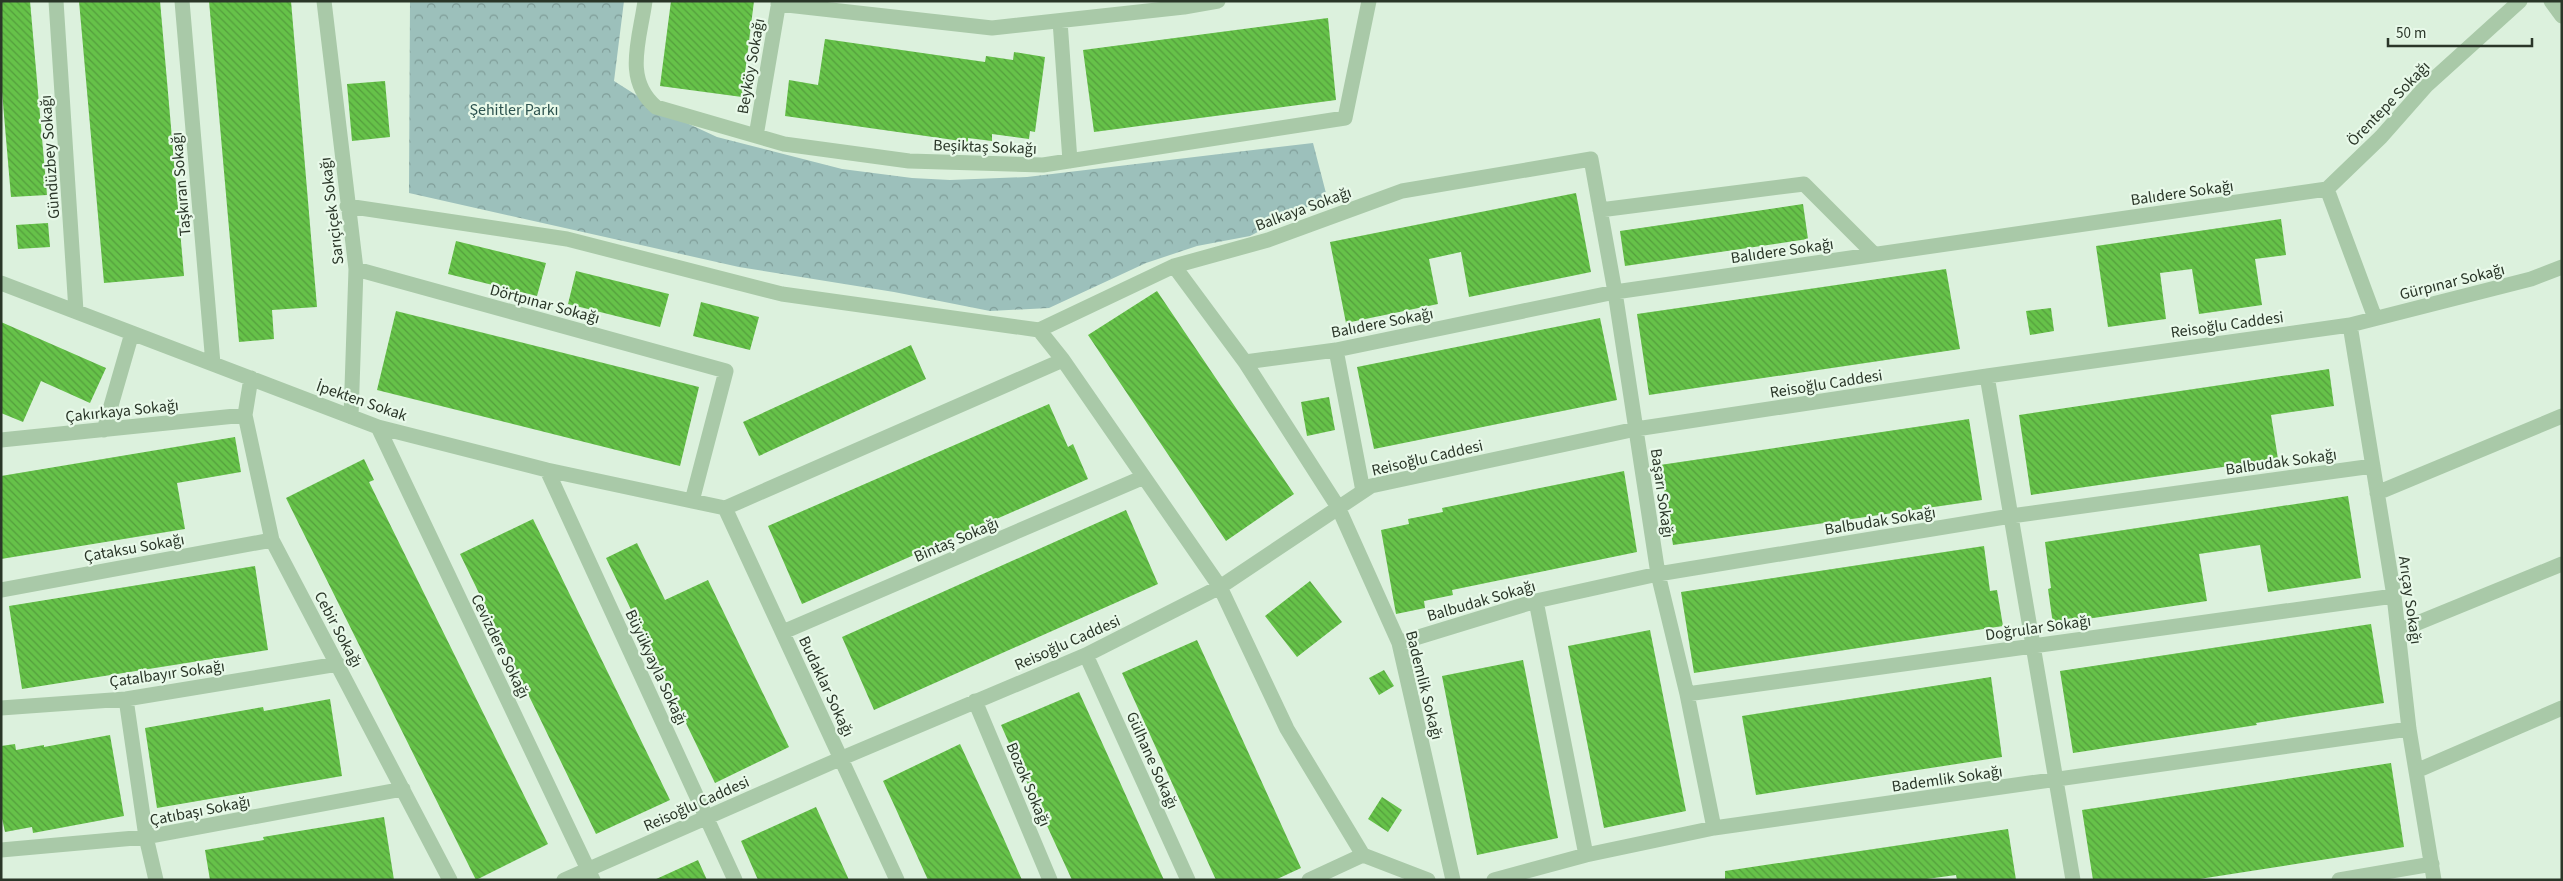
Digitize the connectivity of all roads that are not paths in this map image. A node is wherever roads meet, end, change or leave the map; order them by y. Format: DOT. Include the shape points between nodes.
graph roads {
  1 [pos="56,1"];
  2 [pos="182,1"];
  3 [pos="324,1"];
  4 [pos="645,1"];
  5 [pos="1218,1"];
  6 [pos="1369,1"];
  7 [pos="2520,1"];
  8 [pos="2551,1"];
  9 [pos="778,3"];
  10 [pos="855,7"];
  11 [pos="2562,16"];
  12 [pos="1060,21"];
  13 [pos="756,136"];
  14 [pos="1591,159"];
  15 [pos="1070,161"];
  16 [pos="2327,189"];
  17 [pos="347,206"];
  18 [pos="1600,210"];
  19 [pos="1874,254"];
  20 [pos="1174,266"];
  21 [pos="2562,267"];
  22 [pos="356,268"];
  23 [pos="1,283"];
  24 [pos="1615,292"];
  25 [pos="76,311"];
  26 [pos="2375,318"];
  27 [pos="2350,324"];
  28 [pos="1039,330"];
  29 [pos="132,333"];
  30 [pos="1336,350"];
  31 [pos="1063,360"];
  32 [pos="1245,362"];
  33 [pos="213,364"];
  34 [pos="1987,376"];
  35 [pos="251,378"];
  36 [pos="246,415"];
  37 [pos="2562,416"];
  38 [pos="351,417"];
  39 [pos="378,427"];
  40 [pos="1636,429"];
  41 [pos="104,430"];
  42 [pos="1,440"];
  43 [pos="2373,466"];
  44 [pos="547,470"];
  45 [pos="1144,477"];
  46 [pos="1363,491"];
  47 [pos="2377,493"];
  48 [pos="692,501"];
  49 [pos="1338,507"];
  50 [pos="725,508"];
  51 [pos="2011,516"];
  52 [pos="272,540"];
  53 [pos="2562,564"];
  54 [pos="1658,574"];
  55 [pos="1220,587"];
  56 [pos="1,590"];
  57 [pos="2394,596"];
  58 [pos="1536,602"];
  59 [pos="2398,631"];
  60 [pos="783,632"];
  61 [pos="1399,642"];
  62 [pos="2033,646"];
  63 [pos="1086,655"];
  64 [pos="338,664"];
  65 [pos="1687,694"];
  66 [pos="126,699"];
  67 [pos="975,701"];
  68 [pos="1,708"];
  69 [pos="2562,708"];
  70 [pos="2409,729"];
  71 [pos="842,758"];
  72 [pos="2416,771"];
  73 [pos="2056,780"];
  74 [pos="403,789"];
  75 [pos="707,817"];
  76 [pos="1714,828"];
  77 [pos="146,838"];
  78 [pos="1,850"];
  79 [pos="1586,855"];
  80 [pos="1363,856"];
  81 [pos="2432,864"];
  82 [pos="591,874"];
  83 [pos="156,880"];
  84 [pos="450,880"];
  85 [pos="564,880"];
  86 [pos="735,880"];
  87 [pos="897,880"];
  88 [pos="1050,880"];
  89 [pos="1188,880"];
  90 [pos="1309,880"];
  91 [pos="1428,880"];
  92 [pos="1453,880"];
  93 [pos="1494,880"];
  94 [pos="2073,880"];
  95 [pos="2339,880"];
  96 [pos="2434,880"];
  1 -- 25 [label="street, Gündüzbey Sokağı"];
  2 -- 33 [label="street, Taşkıran Sokağı"];
  3 -- 17 [label="street, Sarıçiçek Sokağı"];
  4 -- 13 [label="street, Beşiktaş Sokağı" via="635,70 645,98 656,108"];
  5 -- 12 [label="street"];
  6 -- 15 [label="street, Beşiktaş Sokağı" via="1345,118"];
  7 -- 16 [label="street, Örentepe Sokağı" via="2426,86 2381,137"];
  8 -- 11 [label="street"];
  9 -- 10 [label="street"];
  9 -- 13 [label="street, Beyköy Sokağı"];
  10 -- 12 [label="street" via="992,28"];
  12 -- 15 [label="street"];
  13 -- 15 [label="street, Beşiktaş Sokağı" via="784,144 909,161 1043,165"];
  14 -- 18 [label="street, Başarı Sokağı"];
  14 -- 20 [label="street, Balkaya Sokağı" via="1402,191 1268,240"];
  16 -- 19 [label="street, Balıdere Sokağı"];
  16 -- 26 [label="street"];
  17 -- 22 [label="street, Sarıçiçek Sokağı"];
  17 -- 28 [label="street" via="566,239 782,294"];
  18 -- 19 [label="street" via="1804,184"];
  18 -- 24 [label="street, Başarı Sokağı"];
  19 -- 24 [label="street, Balıdere Sokağı"];
  20 -- 28 [label="street, Balkaya Sokağı"];
  20 -- 32 [label="street, Bademlik Sokağı"];
  21 -- 26 [label="street, Gürpınar Sokağı" via="2532,279"];
  22 -- 38 [label="street, Sarıçiçek Sokağı"];
  22 -- 48 [label="street, Dörtpınar Sokağı" via="726,371"];
  23 -- 25 [label="street, İpekten Sokak"];
  24 -- 30 [label="street, Balıdere Sokağı"];
  24 -- 40 [label="street, Başarı Sokağı"];
  25 -- 29 [label="street, İpekten Sokak"];
  26 -- 27 [label="street, Gürpınar Sokağı"];
  27 -- 34 [label="street, Reisoğlu Caddesi"];
  27 -- 43 [label="street, Arıçay Sokağı"];
  28 -- 31 [label="street"];
  29 -- 33 [label="street, İpekten Sokak"];
  29 -- 41 [label="street"];
  30 -- 32 [label="street, Balıdere Sokağı"];
  30 -- 46 [label="street"];
  31 -- 45 [label="street"];
  31 -- 50 [label="street"];
  32 -- 49 [label="street, Bademlik Sokağı"];
  33 -- 35 [label="street, İpekten Sokak"];
  34 -- 40 [label="street, Reisoğlu Caddesi"];
  34 -- 51 [label="street"];
  35 -- 36 [label="street, Cebir Sokağı"];
  35 -- 38 [label="street, İpekten Sokak"];
  36 -- 41 [label="street, Çakırkaya Sokağı"];
  36 -- 52 [label="street, Cebir Sokağı"];
  37 -- 47 [label="street"];
  38 -- 39 [label="street, İpekten Sokak"];
  39 -- 44 [label="street, İpekten Sokak"];
  39 -- 82 [label="street, Cevizdere Sokağı"];
  40 -- 46 [label="street, Reisoğlu Caddesi" via="1371,486"];
  40 -- 54 [label="street, Başarı Sokağı"];
  41 -- 42 [label="street, Çakırkaya Sokağı"];
  43 -- 47 [label="street, Arıçay Sokağı"];
  43 -- 51 [label="street, Balbudak Sokağı"];
  44 -- 48 [label="street, İpekten Sokak"];
  44 -- 75 [label="street, Büyükyayla Sokağı"];
  45 -- 55 [label="street"];
  45 -- 60 [label="street, Bintaş Sokağı"];
  46 -- 49 [label="street, Reisoğlu Caddesi"];
  47 -- 57 [label="street, Arıçay Sokağı"];
  48 -- 50 [label="street, İpekten Sokak"];
  49 -- 55 [label="street, Reisoğlu Caddesi"];
  49 -- 61 [label="street, Bademlik Sokağı"];
  50 -- 60 [label="street, Budaklar Sokağı"];
  51 -- 54 [label="street, Balbudak Sokağı"];
  51 -- 62 [label="street"];
  52 -- 56 [label="street, Çataksu Sokağı"];
  52 -- 64 [label="street, Cebir Sokağı"];
  53 -- 59 [label="street"];
  54 -- 58 [label="street, Balbudak Sokağı"];
  54 -- 65 [label="street, Başarı Sokağı"];
  55 -- 63 [label="street, Reisoğlu Caddesi"];
  55 -- 80 [label="street" via="1287,729"];
  57 -- 59 [label="street, Arıçay Sokağı"];
  57 -- 62 [label="street, Doğrular Sokağı"];
  58 -- 61 [label="street, Balbudak Sokağı"];
  58 -- 79 [label="street"];
  59 -- 70 [label="street, Arıçay Sokağı"];
  60 -- 71 [label="street, Budaklar Sokağı"];
  61 -- 92 [label="street, Bademlik Sokağı"];
  62 -- 65 [label="street, Doğrular Sokağı"];
  62 -- 73 [label="street"];
  63 -- 67 [label="street, Reisoğlu Caddesi"];
  63 -- 89 [label="street, Gülhane Sokağı"];
  64 -- 66 [label="street, Çatalbayır Sokağı"];
  64 -- 74 [label="street, Cebir Sokağı"];
  65 -- 76 [label="street, Başarı Sokağı"];
  66 -- 68 [label="street, Çatalbayır Sokağı"];
  66 -- 77 [label="street"];
  67 -- 71 [label="street, Reisoğlu Caddesi"];
  67 -- 88 [label="street, Bozok Sokağı"];
  69 -- 72 [label="street"];
  70 -- 72 [label="street, Arıçay Sokağı"];
  70 -- 73 [label="street, Bademlik Sokağı"];
  71 -- 75 [label="street, Reisoğlu Caddesi"];
  71 -- 87 [label="street, Budaklar Sokağı"];
  72 -- 81 [label="street, Arıçay Sokağı"];
  73 -- 76 [label="street, Bademlik Sokağı"];
  73 -- 94 [label="street"];
  74 -- 77 [label="street, Çatıbaşı Sokağı"];
  74 -- 84 [label="street, Cebir Sokağı"];
  75 -- 82 [label="street, Reisoğlu Caddesi"];
  75 -- 86 [label="street, Büyükyayla Sokağı"];
  76 -- 79 [label="street, Bademlik Sokağı"];
  77 -- 78 [label="street, Çatıbaşı Sokağı"];
  77 -- 83 [label="street"];
  79 -- 93 [label="street, Bademlik Sokağı"];
  80 -- 90 [label="street"];
  80 -- 91 [label="street"];
  81 -- 95 [label="street"];
  81 -- 96 [label="street, Arıçay Sokağı"];
  82 -- 85 [label="street, Reisoğlu Caddesi"];
}
